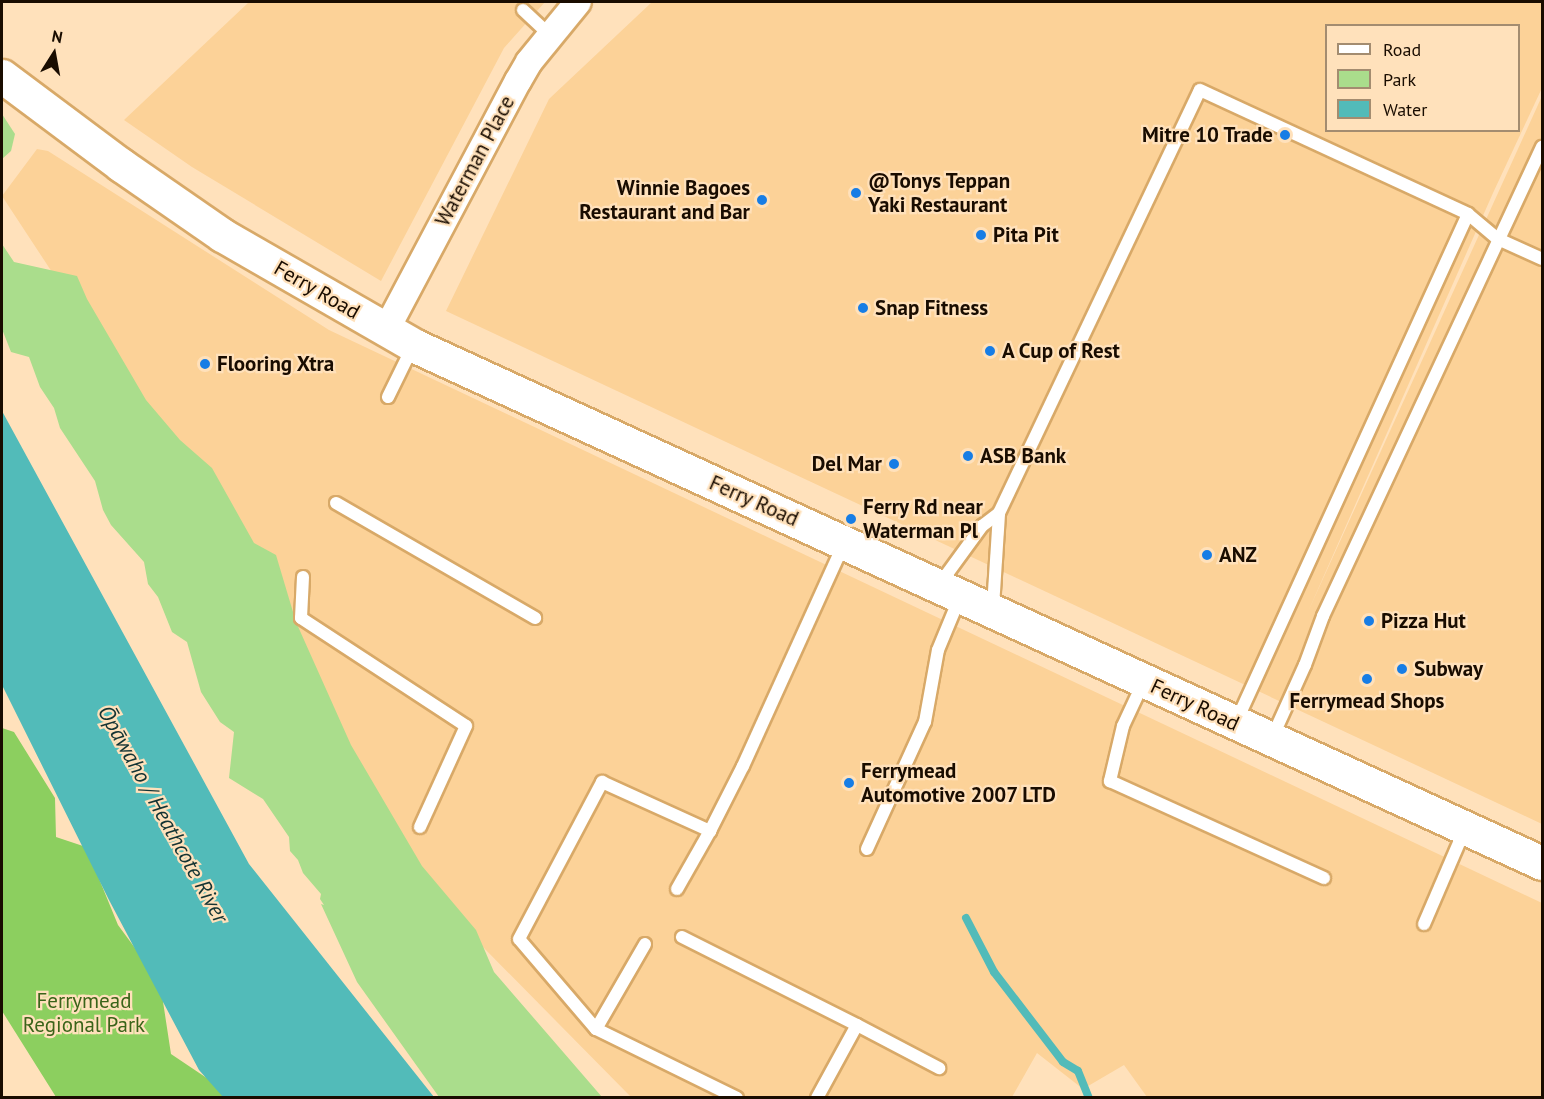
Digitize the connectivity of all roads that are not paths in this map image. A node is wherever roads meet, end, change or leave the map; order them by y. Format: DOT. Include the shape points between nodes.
graph roads {
  1 [pos="578,2"];
  2 [pos="523,10"];
  3 [pos="550,35"];
  4 [pos="2,76"];
  5 [pos="1542,147"];
  6 [pos="1468,214"];
  7 [pos="1498,239"];
  8 [pos="1542,259"];
  9 [pos="400,337"];
  10 [pos="388,397"];
  11 [pos="336,503"];
  12 [pos="999,513"];
  13 [pos="844,542"];
  14 [pos="303,577"];
  15 [pos="950,591"];
  16 [pos="993,611"];
  17 [pos="536,618"];
  18 [pos="1144,681"];
  19 [pos="1236,723"];
  20 [pos="1272,739"];
  21 [pos="420,827"];
  22 [pos="1466,827"];
  23 [pos="710,831"];
  24 [pos="867,849"];
  25 [pos="1542,862"];
  26 [pos="1324,878"];
  27 [pos="677,889"];
  28 [pos="1424,924"];
  29 [pos="682,937"];
  30 [pos="645,944"];
  31 [pos="857,1024"];
  32 [pos="596,1029"];
  33 [pos="939,1068"];
  34 [pos="737,1098"];
  35 [pos="817,1098"];
  1 -- 3 [label="street, Waterman Place"];
  2 -- 3 [label="lane"];
  3 -- 9 [label="street, Waterman Place" via="508,98"];
  4 -- 9 [label="main road, Ferry Road" via="222,235"];
  5 -- 7 [label="lane"];
  6 -- 7 [label="lane"];
  6 -- 12 [label="lane" via="1200,90"];
  6 -- 19 [label="lane"];
  7 -- 8 [label="lane"];
  7 -- 20 [label="lane" via="1323,616"];
  9 -- 10 [label="lane"];
  9 -- 13 [label="main road, Ferry Road"];
  11 -- 17 [label="lane"];
  12 -- 15 [label="lane" via="982,526"];
  12 -- 16 [label="lane"];
  13 -- 15 [label="main road, Ferry Road"];
  13 -- 23 [label="lane"];
  14 -- 21 [label="lane" via="301,618 466,726"];
  15 -- 16 [label="main road, Ferry Road"];
  15 -- 24 [label="lane" via="925,722"];
  16 -- 18 [label="main road, Ferry Road"];
  18 -- 19 [label="main road, Ferry Road"];
  18 -- 26 [label="lane" via="1124,726 1110,780"];
  19 -- 20 [label="main road, Ferry Road"];
  20 -- 22 [label="main road, Ferry Road"];
  22 -- 25 [label="main road, Ferry Road"];
  22 -- 28 [label="lane"];
  23 -- 27 [label="lane"];
  23 -- 32 [label="lane" via="602,782 519,939"];
  29 -- 31 [label="lane"];
  30 -- 32 [label="lane"];
  31 -- 33 [label="lane"];
  31 -- 35 [label="lane"];
  32 -- 34 [label="lane"];
}
